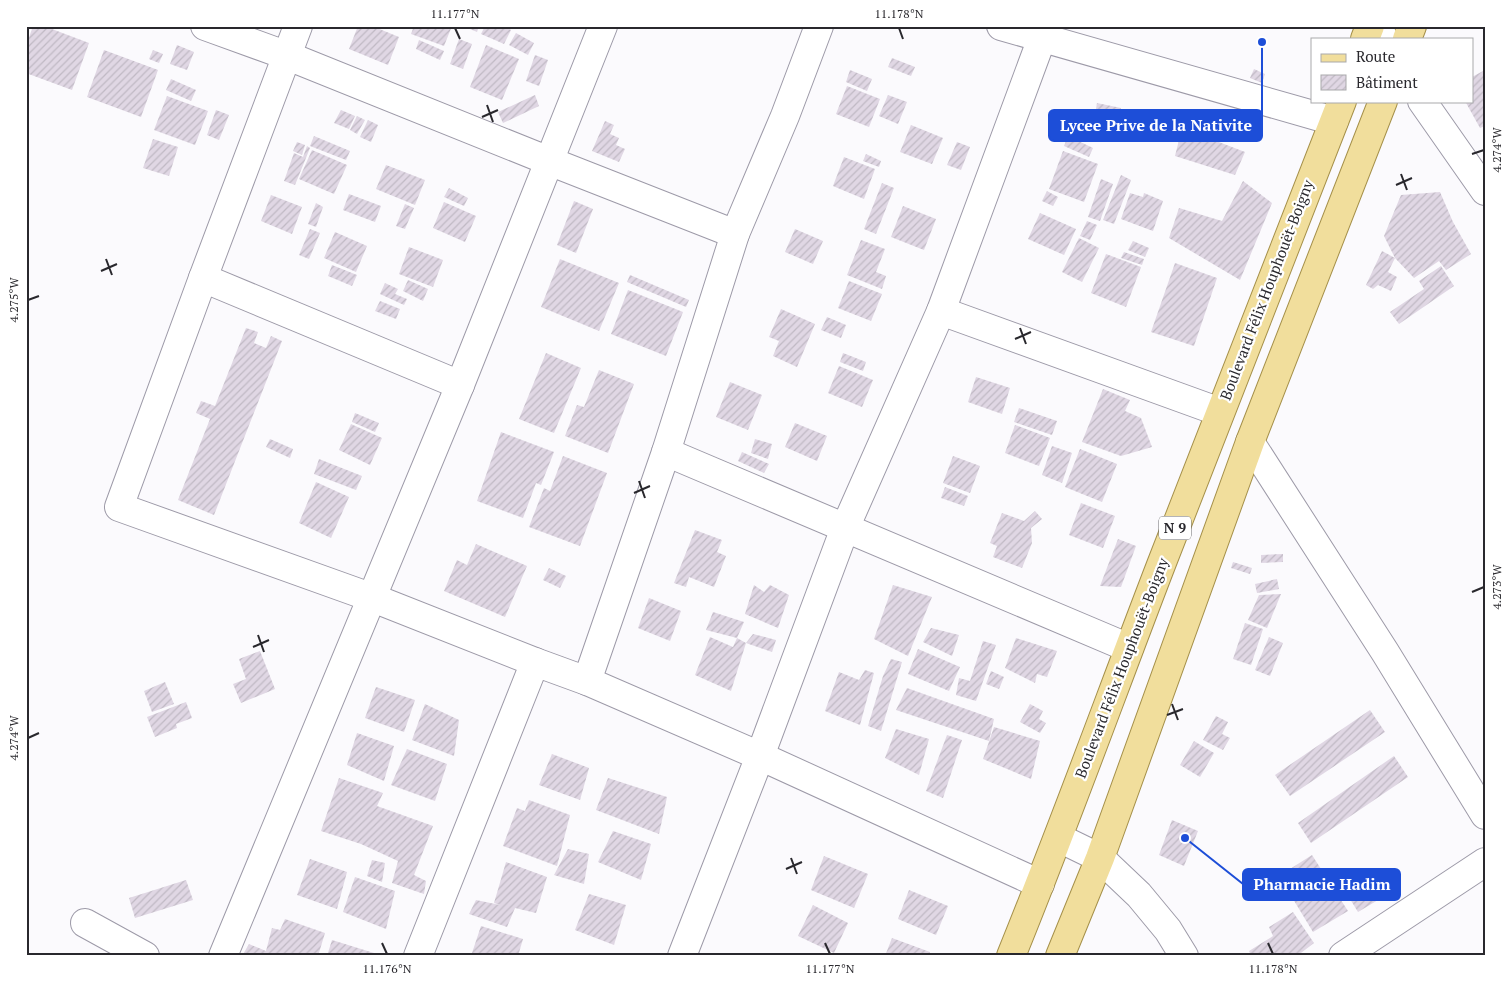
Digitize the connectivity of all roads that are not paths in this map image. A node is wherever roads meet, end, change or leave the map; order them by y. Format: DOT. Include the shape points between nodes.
graph roads {
  1 [pos="205,26"];
  2 [pos="298,26"];
  3 [pos="603,26"];
  4 [pos="819,26"];
  5 [pos="1001,26"];
  6 [pos="1370,26"];
  7 [pos="1378,26"];
  8 [pos="1412,26"];
  9 [pos="1042,38"];
  10 [pos="1366,38"];
  11 [pos="1384,38"];
  12 [pos="1407,38"];
  13 [pos="288,56"];
  14 [pos="1383,102"];
  15 [pos="1423,102"];
  16 [pos="1338,111"];
  17 [pos="549,161"];
  18 [pos="1485,191"];
  19 [pos="735,234"];
  20 [pos="202,278"];
  21 [pos="941,311"];
  22 [pos="460,385"];
  23 [pos="1220,412"];
  24 [pos="1250,442"];
  25 [pos="666,452"];
  26 [pos="845,528"];
  27 [pos="372,598"];
  28 [pos="1129,648"];
  29 [pos="535,662"];
  30 [pos="587,681"];
  31 [pos="760,756"];
  32 [pos="1485,815"];
  33 [pos="1059,838"];
  34 [pos="1100,858"];
  35 [pos="1485,862"];
  36 [pos="1040,884"];
  37 [pos="84,923"];
  38 [pos="145,956"];
  39 [pos="223,956"];
  40 [pos="418,956"];
  41 [pos="682,956"];
  42 [pos="1011,956"];
  43 [pos="1060,956"];
  44 [pos="1184,956"];
  45 [pos="1343,956"];
  1 -- 13 [label="street"];
  2 -- 13 [label="street"];
  3 -- 17 [label="street"];
  4 -- 19 [label="street"];
  5 -- 9 [label="street"];
  6 -- 10 [label="main road"];
  7 -- 11 [label="street"];
  8 -- 12 [label="main road"];
  9 -- 16 [label="street"];
  9 -- 21 [label="street"];
  13 -- 17 [label="street"];
  13 -- 20 [label="street"];
  14 -- 24 [label="main road"];
  15 -- 18 [label="street"];
  16 -- 23 [label="main road, Boulevard Félix Houphouët-Boigny / N 9"];
  17 -- 19 [label="street"];
  17 -- 22 [label="street"];
  19 -- 25 [label="street"];
  20 -- 22 [label="street"];
  20 -- 27 [label="street" via="119,507"];
  21 -- 23 [label="street"];
  21 -- 26 [label="street"];
  22 -- 27 [label="street"];
  23 -- 28 [label="main road, Boulevard Félix Houphouët-Boigny / N 9"];
  24 -- 32 [label="street"];
  24 -- 34 [label="main road"];
  25 -- 26 [label="street"];
  25 -- 30 [label="street"];
  26 -- 28 [label="street"];
  26 -- 31 [label="street"];
  27 -- 29 [label="street"];
  27 -- 39 [label="street"];
  28 -- 33 [label="main road, Boulevard Félix Houphouët-Boigny / N 9"];
  29 -- 30 [label="street"];
  29 -- 40 [label="street"];
  30 -- 31 [label="street"];
  31 -- 36 [label="street"];
  31 -- 41 [label="street"];
  33 -- 34 [label="street"];
  33 -- 36 [label="main road, Boulevard Félix Houphouët-Boigny / N 9"];
  34 -- 43 [label="main road"];
  34 -- 44 [label="street" via="1139,895 1168,930"];
  35 -- 45 [label="street"];
  36 -- 42 [label="main road, Boulevard Félix Houphouët-Boigny / N 9"];
  37 -- 38 [label="street"];
}
